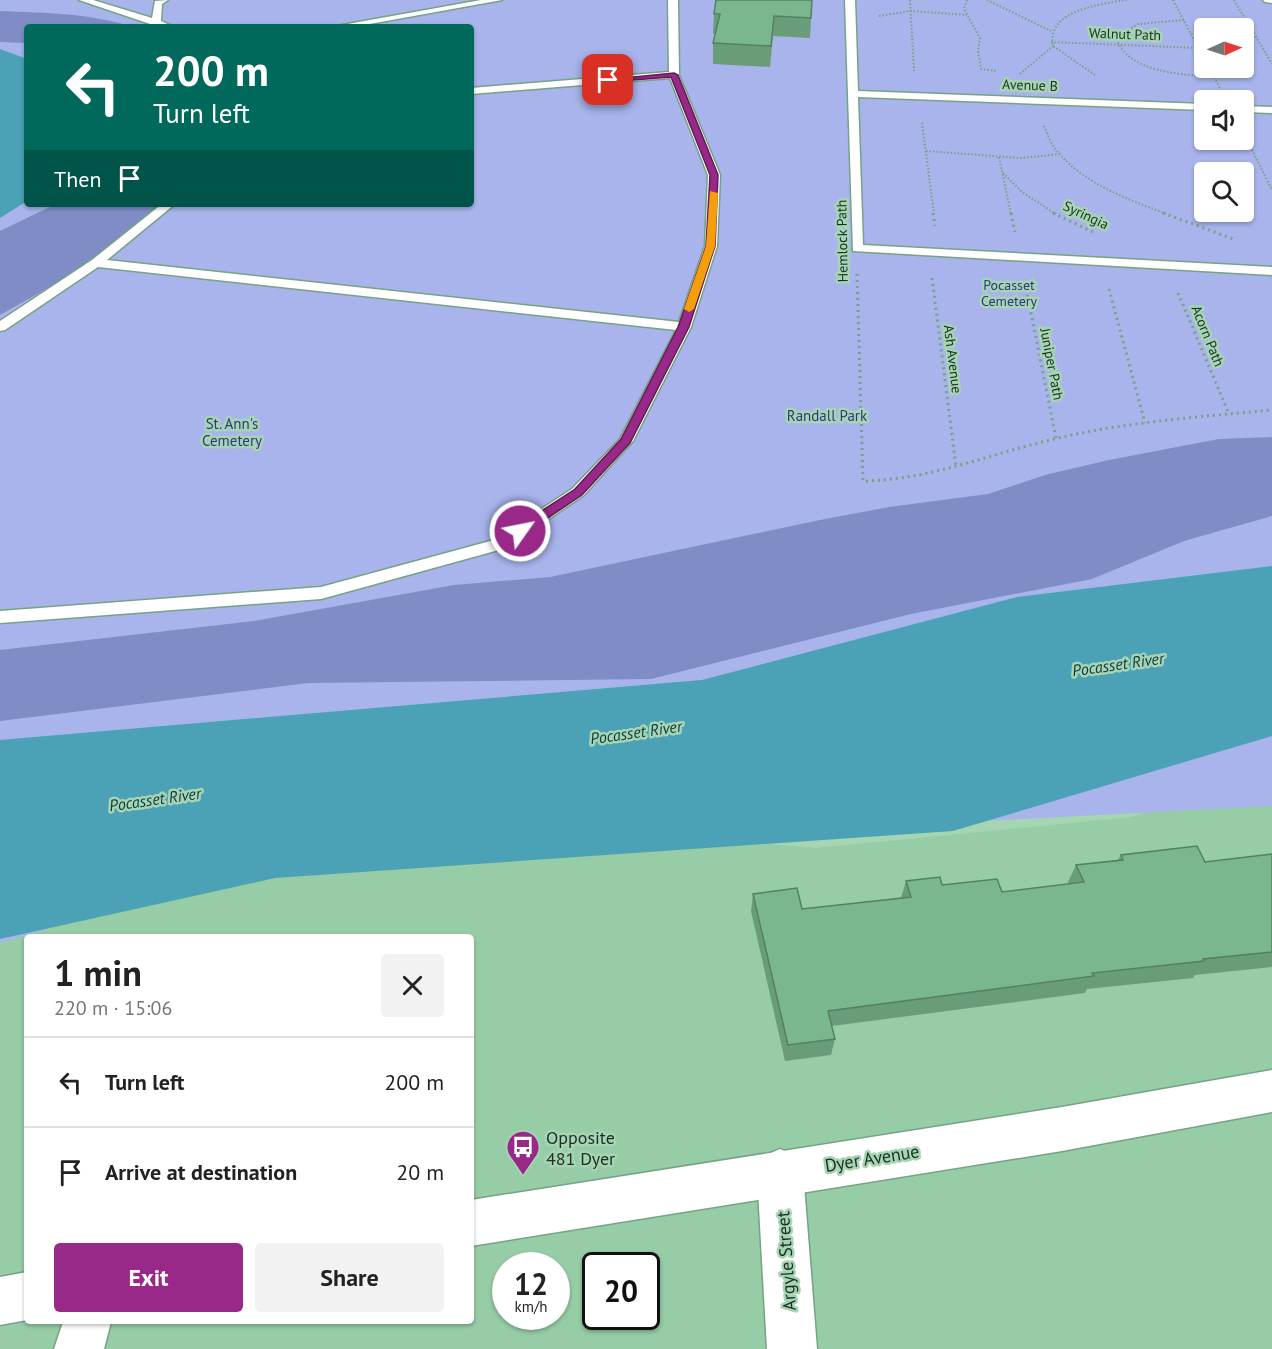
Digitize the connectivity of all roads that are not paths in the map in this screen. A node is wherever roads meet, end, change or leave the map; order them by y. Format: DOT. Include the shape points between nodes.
graph roads {
  1 [pos="84,0"];
  2 [pos="163,0"];
  3 [pos="497,0"];
  4 [pos="673,0"];
  5 [pos="850,0"];
  6 [pos="156,22"];
  7 [pos="161,24"];
  8 [pos="354,24"];
  9 [pos="674,75"];
  10 [pos="474,91"];
  11 [pos="854,94"];
  12 [pos="1194,107"];
  13 [pos="1254,109"];
  14 [pos="1272,110"];
  15 [pos="165,207"];
  16 [pos="96,263"];
  17 [pos="1272,271"];
  18 [pos="0,327"];
  19 [pos="684,327"];
  20 [pos="0,617"];
  21 [pos="1272,1091"];
  22 [pos="780,1172"];
  23 [pos="474,1223"];
  24 [pos="24,1297"];
  25 [pos="0,1301"];
  26 [pos="86,1324"];
  27 [pos="79,1349"];
  28 [pos="792,1349"];
  1 -- 6 [label="lane"];
  2 -- 6 [label="lane" via="158,3"];
  3 -- 8 [label="lane"];
  4 -- 9 [label="lane"];
  5 -- 11 [label="lane, Hemlock Path"];
  6 -- 7 [label="lane"];
  9 -- 10 [label="lane"];
  9 -- 19 [label="lane" via="714,175 711,246"];
  11 -- 12 [label="lane, Avenue B"];
  11 -- 17 [label="lane, Hemlock Path" via="857,248"];
  13 -- 14 [label="lane"];
  15 -- 16 [label="lane"];
  16 -- 18 [label="lane"];
  16 -- 19 [label="lane"];
  19 -- 20 [label="lane" via="626,441 578,492 500,544 321,592"];
  21 -- 22 [label="main road, Dyer Avenue" via="1062,1129"];
  22 -- 23 [label="main road, Dyer Avenue"];
  22 -- 28 [label="main road, Argyle Street"];
  24 -- 25 [label="main road"];
  26 -- 27 [label="main road"];
}
